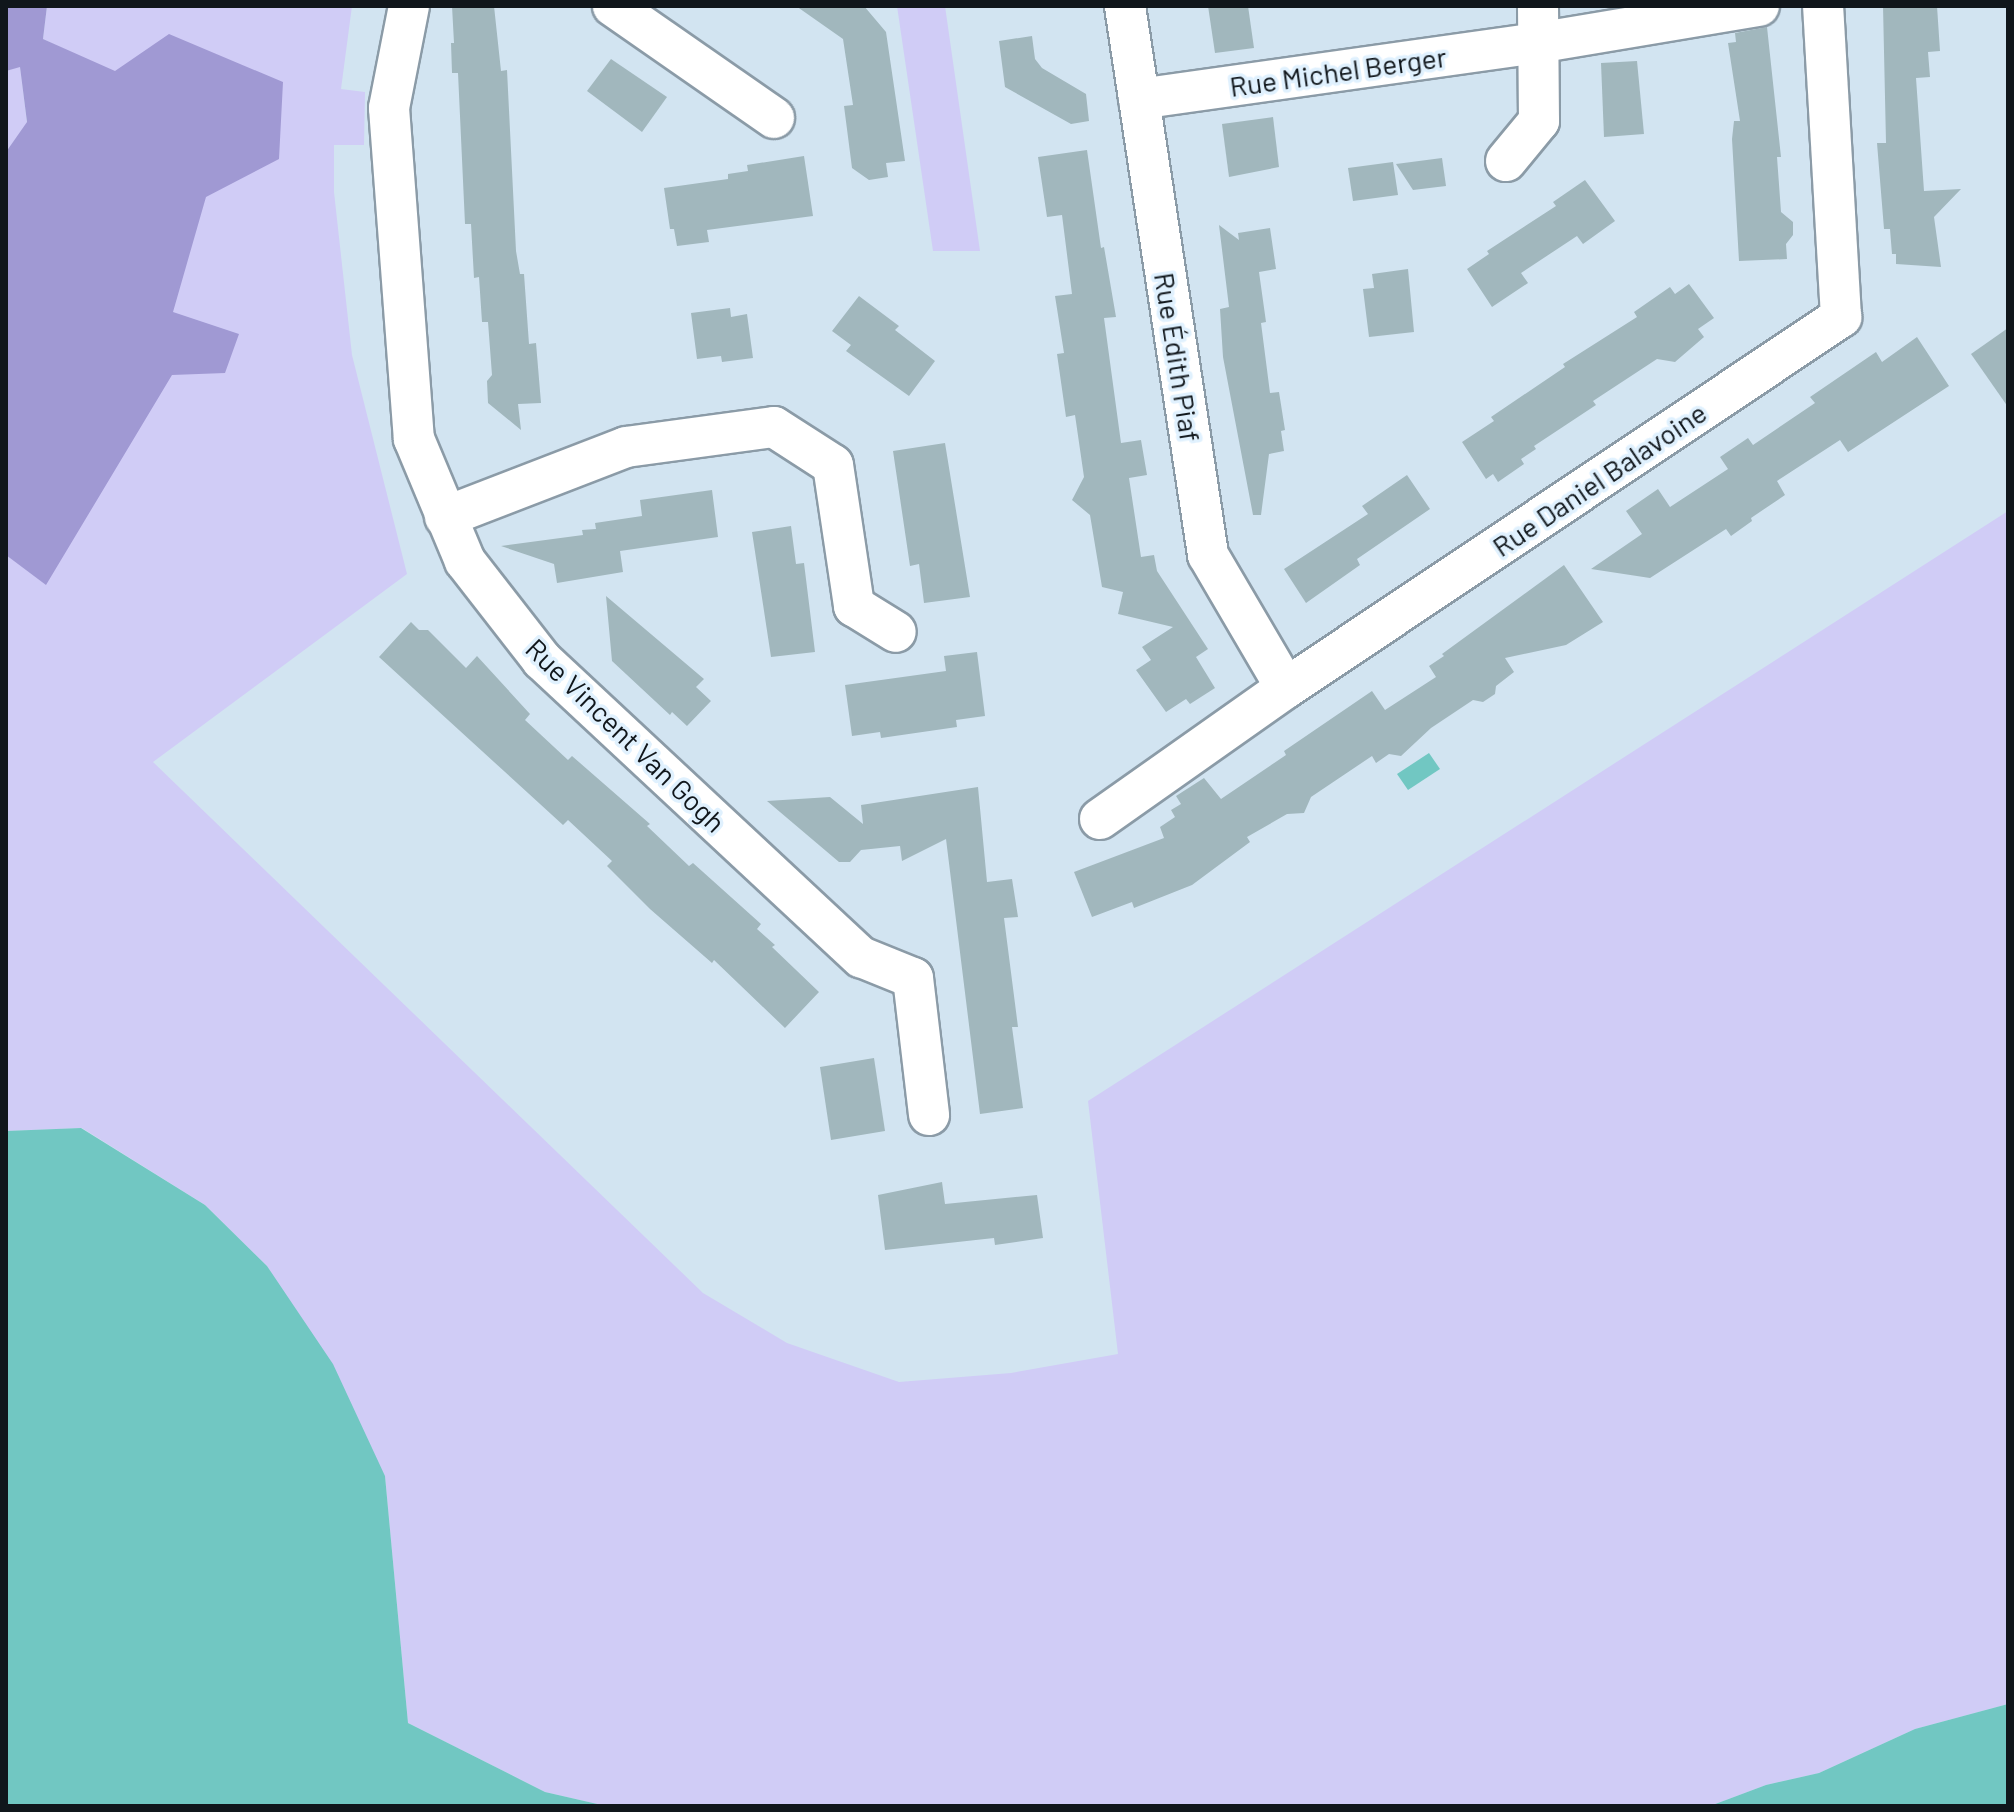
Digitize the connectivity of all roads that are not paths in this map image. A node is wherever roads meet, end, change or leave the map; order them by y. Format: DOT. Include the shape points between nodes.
graph roads {
  1 [pos="409,6"];
  2 [pos="613,6"];
  3 [pos="1125,6"];
  4 [pos="1759,6"];
  5 [pos="1823,6"];
  6 [pos="1538,24"];
  7 [pos="1139,99"];
  8 [pos="774,118"];
  9 [pos="1506,161"];
  10 [pos="445,517"];
  11 [pos="896,632"];
  12 [pos="1286,688"];
  13 [pos="1100,819"];
  14 [pos="929,1115"];
  1 -- 10 [label="street, Rue Vincent Van Gogh" via="389,108 400,279 414,439"];
  2 -- 8 [label="street"];
  3 -- 7 [label="street, Rue Édith Piaf"];
  4 -- 6 [label="street, Rue Michel Berger"];
  5 -- 12 [label="street, Rue Daniel Balavoine" via="1841,317"];
  6 -- 7 [label="street, Rue Michel Berger"];
  6 -- 9 [label="street" via="1539,121"];
  7 -- 12 [label="street, Rue Édith Piaf" via="1208,555"];
  10 -- 11 [label="street" via="626,447 774,427 833,465 854,606"];
  10 -- 14 [label="street, Rue Vincent Van Gogh" via="465,561 542,660 861,957 913,978"];
  12 -- 13 [label="street, Rue Daniel Balavoine"];
}
